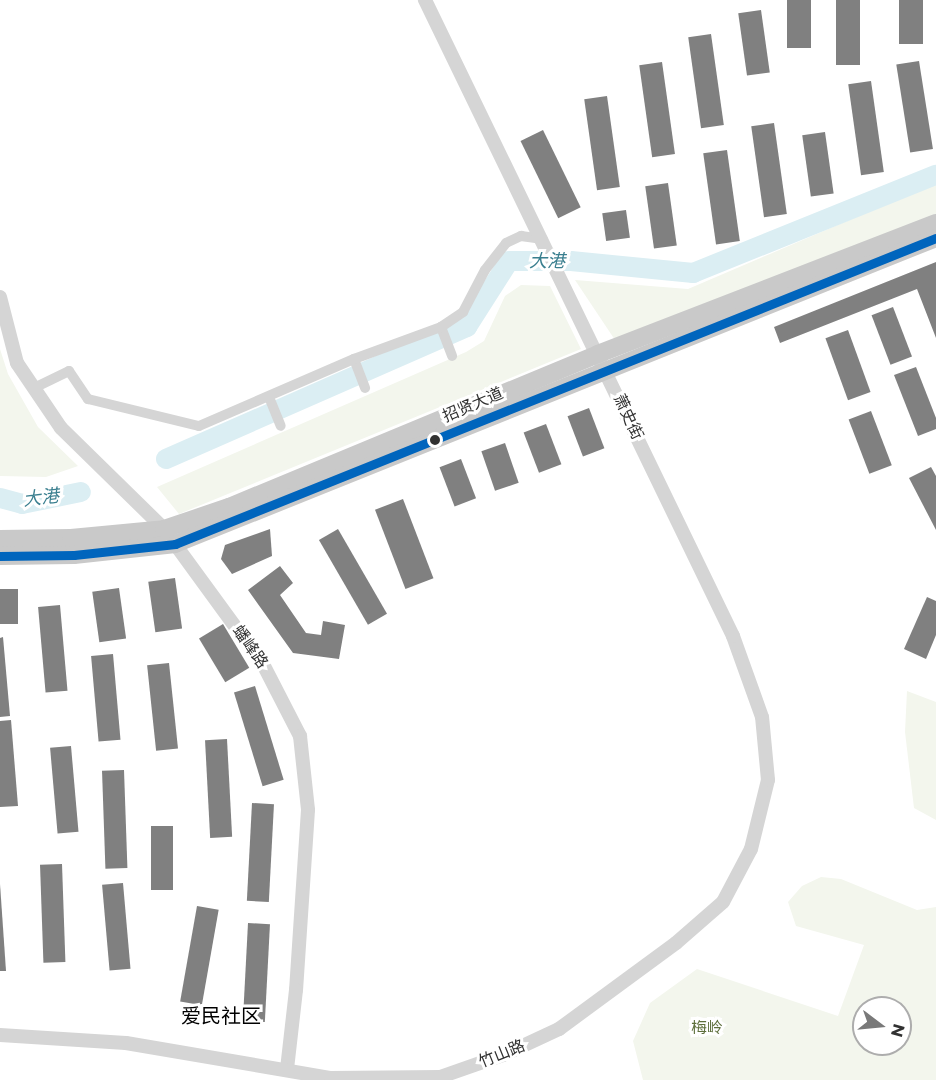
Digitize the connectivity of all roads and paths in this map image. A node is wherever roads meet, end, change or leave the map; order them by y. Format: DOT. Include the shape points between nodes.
graph roads {
  1 [pos="425,0"];
  2 [pos="936,223"];
  3 [pos="936,238"];
  4 [pos="544,240"];
  5 [pos="0,297"];
  6 [pos="441,327"];
  7 [pos="452,356"];
  8 [pos="354,359"];
  9 [pos="602,361"];
  10 [pos="34,388"];
  11 [pos="365,388"];
  12 [pos="269,396"];
  13 [pos="281,426"];
  14 [pos="169,537"];
  15 [pos="0,539"];
  16 [pos="0,556"];
  17 [pos="768,780"];
  18 [pos="0,1035"];
  19 [pos="286,1069"];
  1 -- 4 [label="street, 萧史街"];
  2 -- 9 [label="main road, 招贤大道"];
  3 -- 9 [label="main road, 招贤大道"];
  4 -- 6 [label="street" via="521,236 506,243 485,270 463,312"];
  4 -- 9 [label="street, 萧史街"];
  5 -- 10 [label="street, 蟠峰路" via="17,363"];
  6 -- 7 [label="street"];
  6 -- 8 [label="street"];
  8 -- 11 [label="street"];
  8 -- 12 [label="street"];
  9 -- 14 [label="main road, 招贤大道" via="229,507"];
  9 -- 17 [label="street, 萧史街" via="733,636 762,717"];
  10 -- 12 [label="street" via="69,371 88,399 200,426"];
  10 -- 14 [label="street, 蟠峰路" via="61,428"];
  12 -- 13 [label="street"];
  14 -- 15 [label="main road, 招贤大道"];
  14 -- 16 [label="main road, 招贤大道" via="74,555"];
  14 -- 19 [label="street, 蟠峰路" via="264,666 300,736 308,810 296,990"];
  17 -- 19 [label="street, 竹山路" via="751,849 723,902 676,943 559,1029 503,1055 440,1077 331,1078"];
  18 -- 19 [label="street, 竹山路" via="126,1043"];
}
